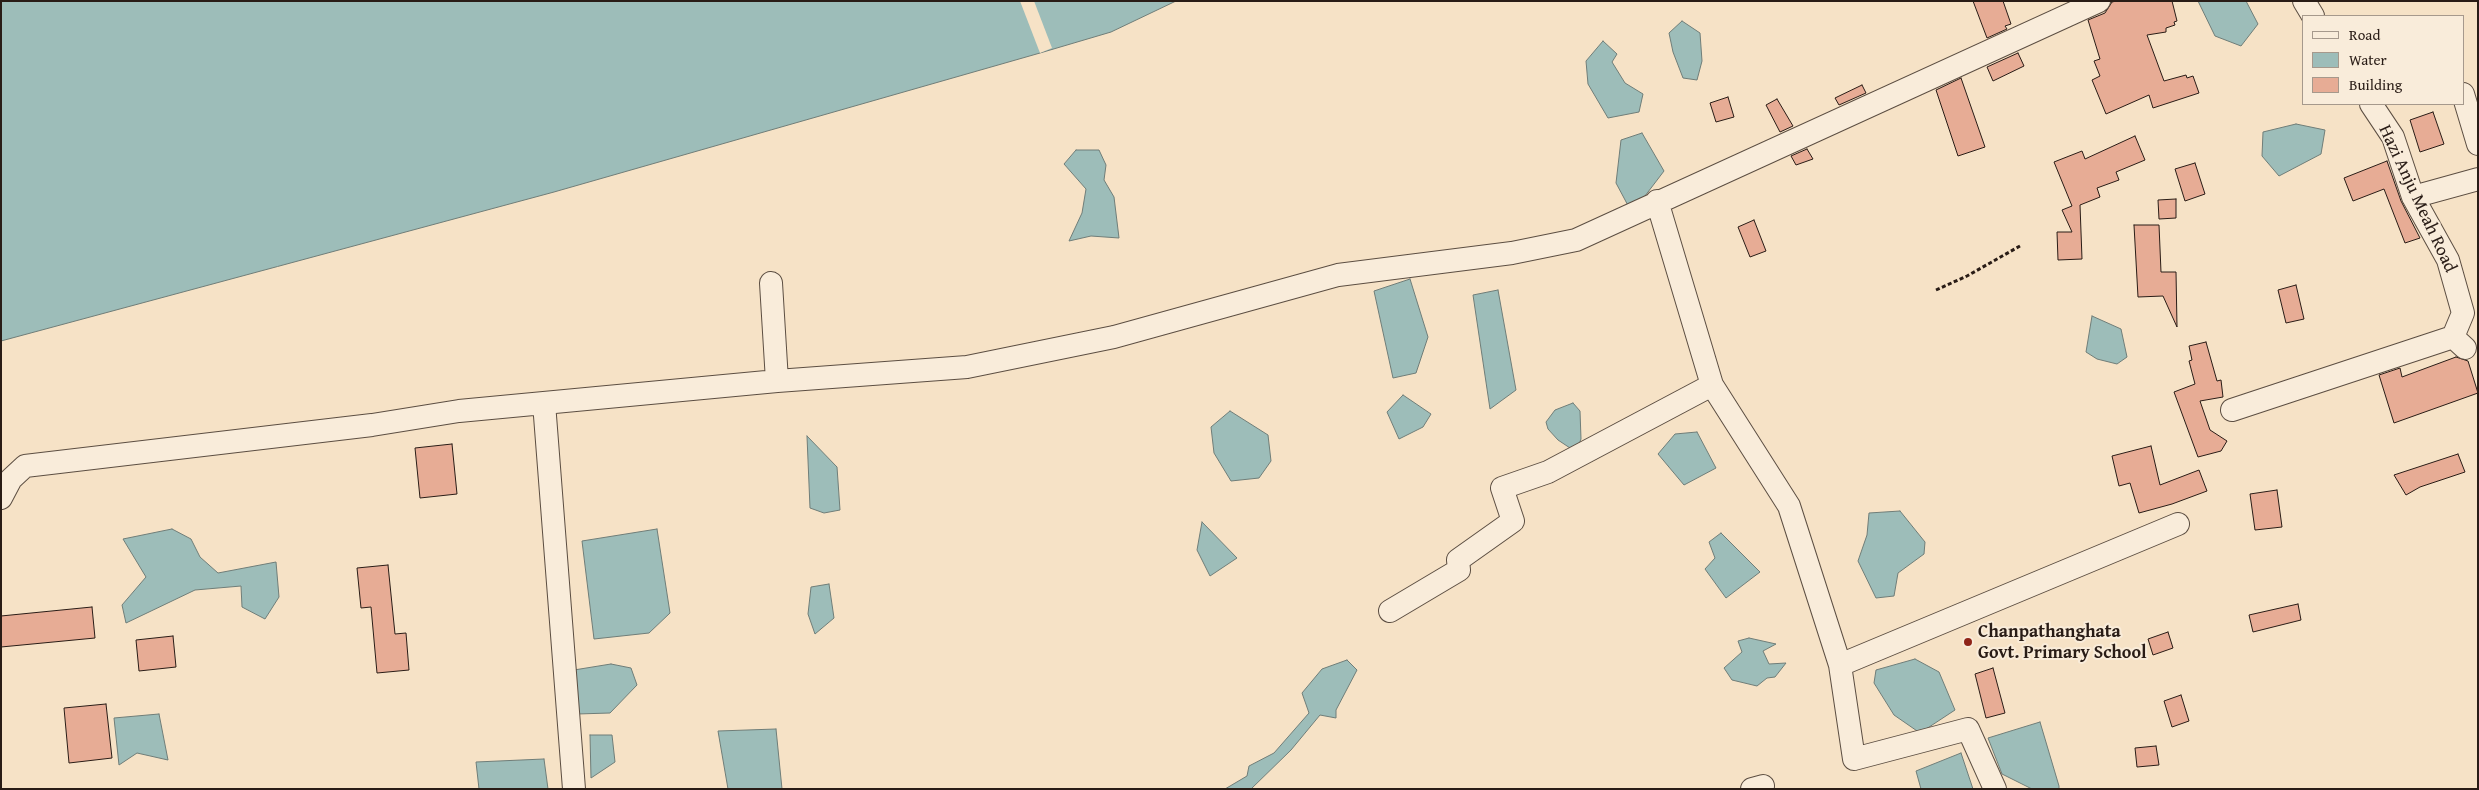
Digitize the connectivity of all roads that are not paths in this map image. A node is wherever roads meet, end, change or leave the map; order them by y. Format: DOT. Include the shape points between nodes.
graph roads {
  1 [pos="2100,1"];
  2 [pos="2304,1"];
  3 [pos="2312,15"];
  4 [pos="2464,97"];
  5 [pos="2372,105"];
  6 [pos="2478,144"];
  7 [pos="2478,179"];
  8 [pos="2413,197"];
  9 [pos="1657,201"];
  10 [pos="771,283"];
  11 [pos="777,381"];
  12 [pos="1712,386"];
  13 [pos="544,403"];
  14 [pos="2232,410"];
  15 [pos="1,498"];
  16 [pos="2178,524"];
  17 [pos="1390,611"];
  18 [pos="1840,665"];
  19 [pos="574,789"];
  20 [pos="1995,789"];
  1 -- 9 [label="street"];
  2 -- 3 [label="street"];
  4 -- 6 [label="street"];
  5 -- 8 [label="street, Hazi Anju Meah Road" via="2393,137"];
  7 -- 8 [label="street"];
  8 -- 14 [label="street, Hazi Anju Meah Road" via="2451,269 2463,313 2459,343"];
  9 -- 11 [label="street" via="1576,240 1512,253 1338,275 1114,337 985,364"];
  9 -- 12 [label="street"];
  10 -- 11 [label="street"];
  11 -- 13 [label="street"];
  12 -- 17 [label="street" via="1548,472 1502,488 1513,521 1458,560 1459,570"];
  12 -- 18 [label="street" via="1789,506"];
  13 -- 15 [label="street" via="25,466 11,479"];
  13 -- 19 [label="street"];
  16 -- 18 [label="street"];
  18 -- 20 [label="street" via="1854,759 1968,729"];
}
